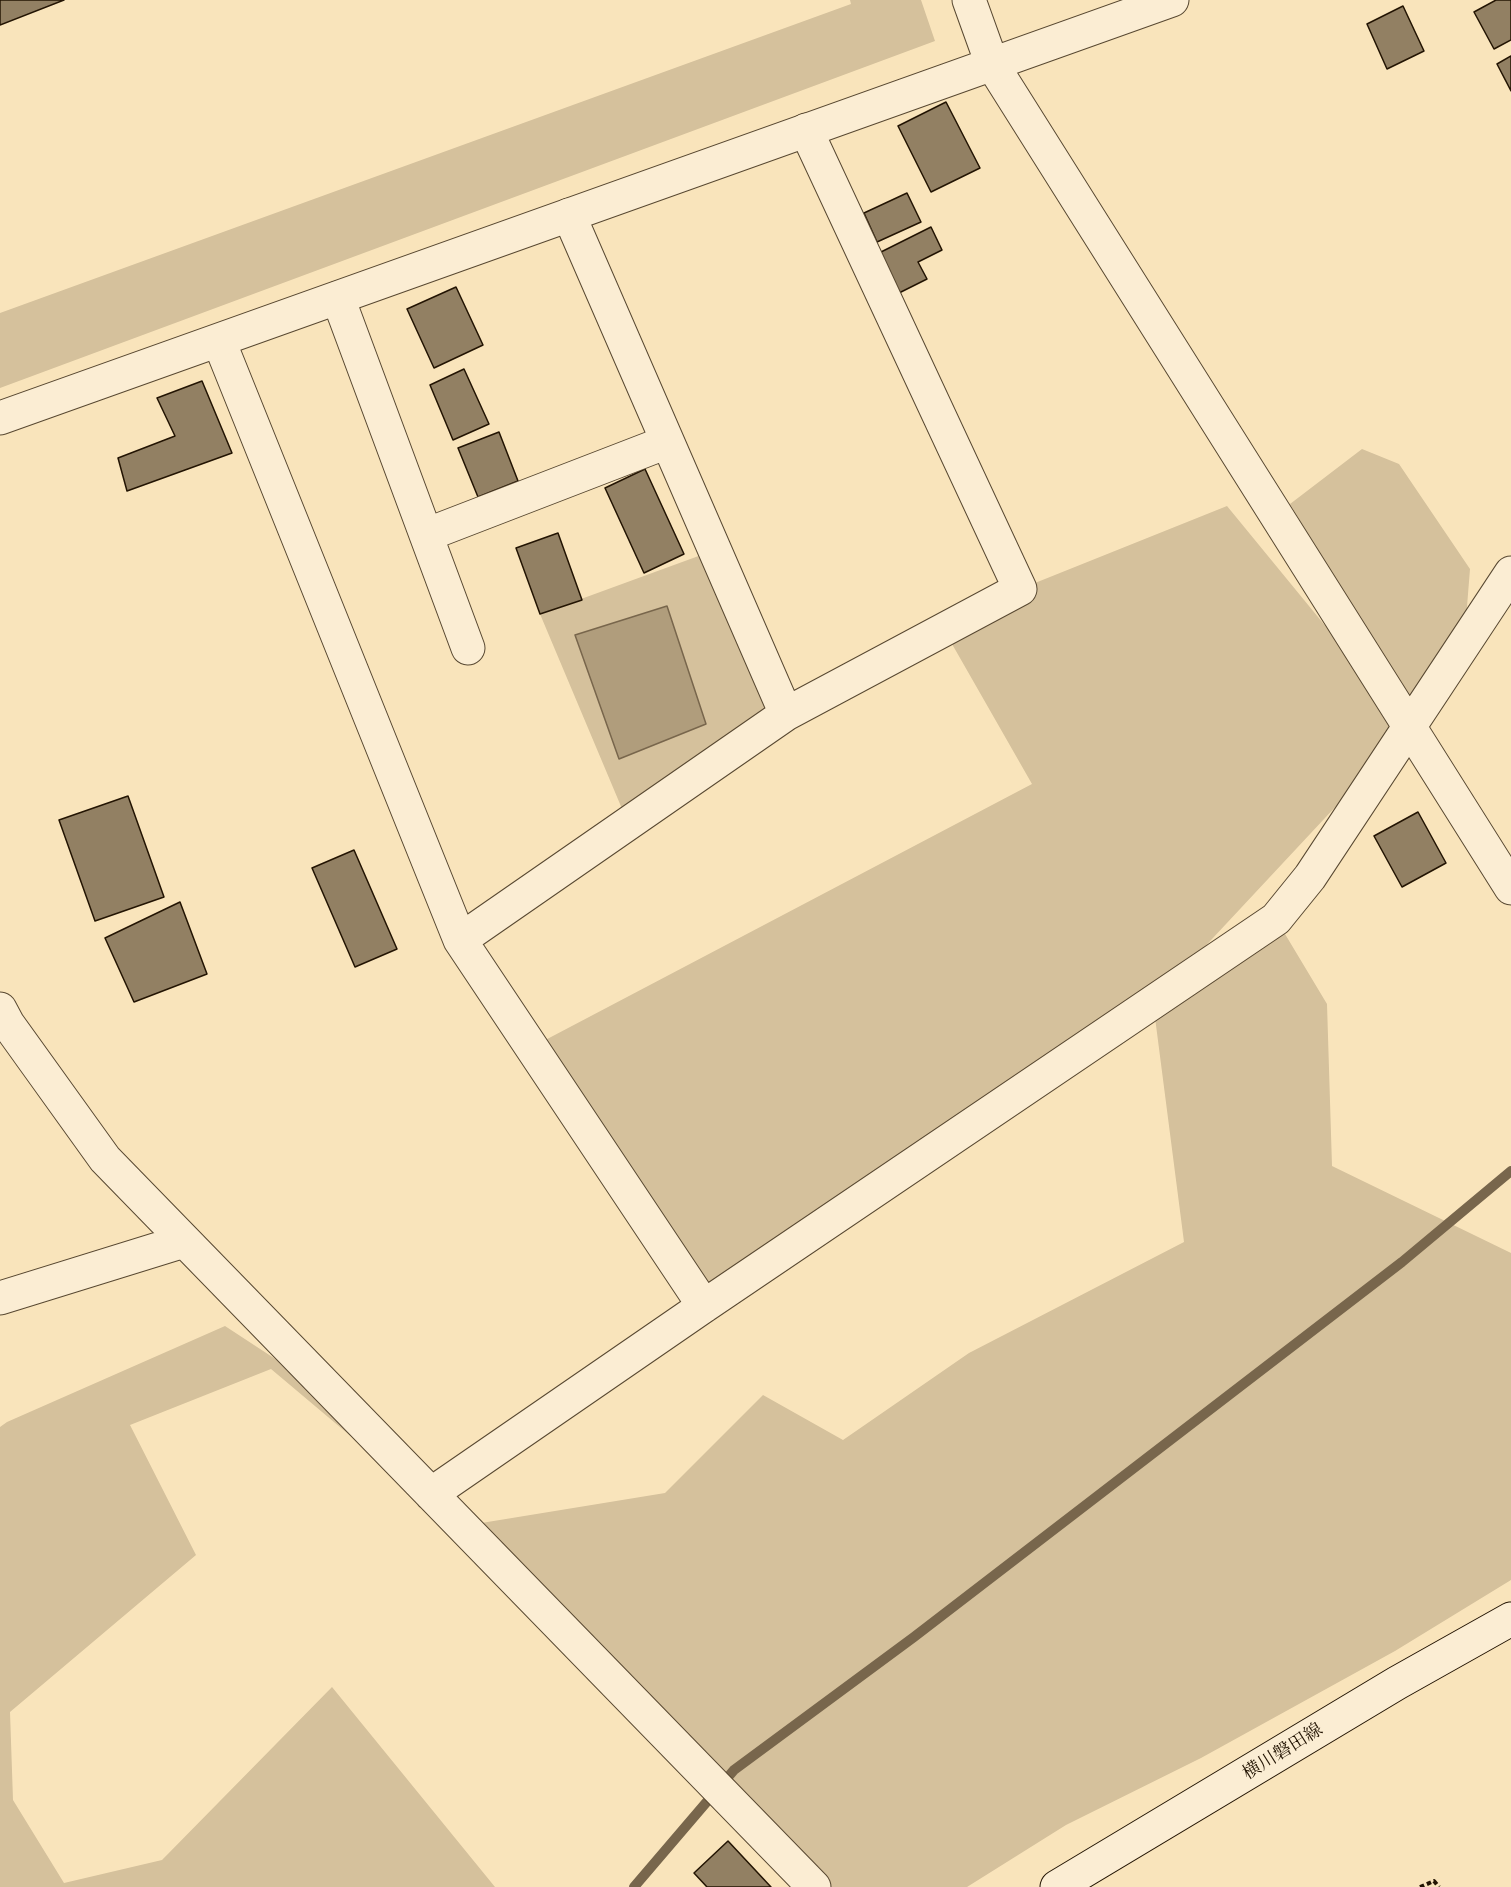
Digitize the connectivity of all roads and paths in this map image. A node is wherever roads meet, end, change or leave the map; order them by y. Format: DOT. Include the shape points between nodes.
graph roads {
  1 [pos="969,0"];
  2 [pos="1172,0"];
  3 [pos="992,64"];
  4 [pos="806,130"];
  5 [pos="569,215"];
  6 [pos="338,298"];
  7 [pos="219,341"];
  8 [pos="0,418"];
  9 [pos="667,442"];
  10 [pos="426,535"];
  11 [pos="1511,573"];
  12 [pos="468,648"];
  13 [pos="786,714"];
  14 [pos="1409,728"];
  15 [pos="1511,888"];
  16 [pos="460,939"];
  17 [pos="0,1009"];
  18 [pos="184,1241"];
  19 [pos="0,1298"];
  20 [pos="704,1306"];
  21 [pos="431,1494"];
  22 [pos="1511,1619"];
  23 [pos="814,1887"];
  24 [pos="1056,1887"];
  25 [pos="1419,1887"];
  26 [pos="1439,1887"];
  1 -- 3 [label="street"];
  2 -- 3 [label="street"];
  3 -- 4 [label="street"];
  3 -- 14 [label="street"];
  4 -- 5 [label="street"];
  4 -- 13 [label="street" via="1020,589"];
  5 -- 6 [label="street"];
  5 -- 9 [label="street"];
  6 -- 7 [label="street"];
  6 -- 10 [label="street"];
  7 -- 8 [label="street"];
  7 -- 16 [label="street"];
  9 -- 10 [label="street"];
  9 -- 13 [label="street"];
  10 -- 12 [label="street"];
  11 -- 14 [label="street"];
  13 -- 16 [label="street"];
  14 -- 15 [label="street"];
  14 -- 20 [label="street" via="1310,877 1276,919"];
  16 -- 20 [label="street"];
  17 -- 18 [label="street" via="105,1159"];
  18 -- 19 [label="street"];
  18 -- 21 [label="street"];
  20 -- 21 [label="street"];
  21 -- 23 [label="street"];
  22 -- 24 [label="street, 横川磐田線"];
  25 -- 26 [label="path" via="1434,1881"];
}
